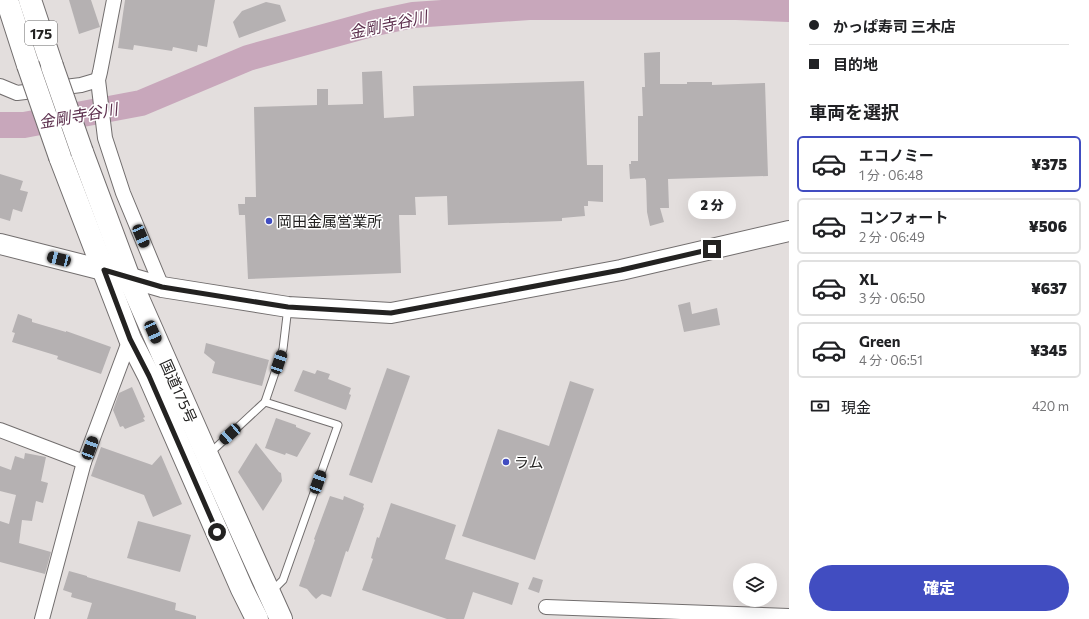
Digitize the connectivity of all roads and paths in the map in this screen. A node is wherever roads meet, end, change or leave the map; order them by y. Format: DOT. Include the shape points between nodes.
graph roads {
  1 [pos="7,0"];
  2 [pos="30,0"];
  3 [pos="114,0"];
  4 [pos="98,80"];
  5 [pos="0,86"];
  6 [pos="789,231"];
  7 [pos="0,244"];
  8 [pos="104,270"];
  9 [pos="129,278"];
  10 [pos="162,287"];
  11 [pos="288,307"];
  12 [pos="130,339"];
  13 [pos="265,402"];
  14 [pos="0,430"];
  15 [pos="207,455"];
  16 [pos="84,462"];
  17 [pos="269,594"];
  18 [pos="546,607"];
  19 [pos="789,616"];
  20 [pos="42,619"];
  21 [pos="257,619"];
  22 [pos="281,619"];
  1 -- 8 [label="highway, 国道175号 / 175, bridge" via="60,157"];
  2 -- 9 [label="highway, 国道175号 / 175, bridge" via="82,152"];
  3 -- 4 [label="street"];
  4 -- 5 [label="street" via="17,93"];
  4 -- 10 [label="street" via="105,138 123,193"];
  6 -- 11 [label="street" via="621,270 391,313"];
  7 -- 8 [label="street"];
  8 -- 9 [label="street"];
  8 -- 12 [label="highway, 国道175号 / 175"];
  9 -- 10 [label="street"];
  9 -- 15 [label="highway, 国道175号 / 175"];
  10 -- 11 [label="street"];
  11 -- 13 [label="lane" via="283,349"];
  12 -- 16 [label="street"];
  12 -- 21 [label="highway, 国道175号 / 175" via="149,376"];
  13 -- 15 [label="lane"];
  13 -- 17 [label="lane" via="338,425 283,580"];
  14 -- 16 [label="street"];
  15 -- 17 [label="highway, 国道175号 / 175"];
  16 -- 20 [label="street"];
  17 -- 22 [label="highway, 国道175号 / 175"];
  18 -- 19 [label="street"];
}
